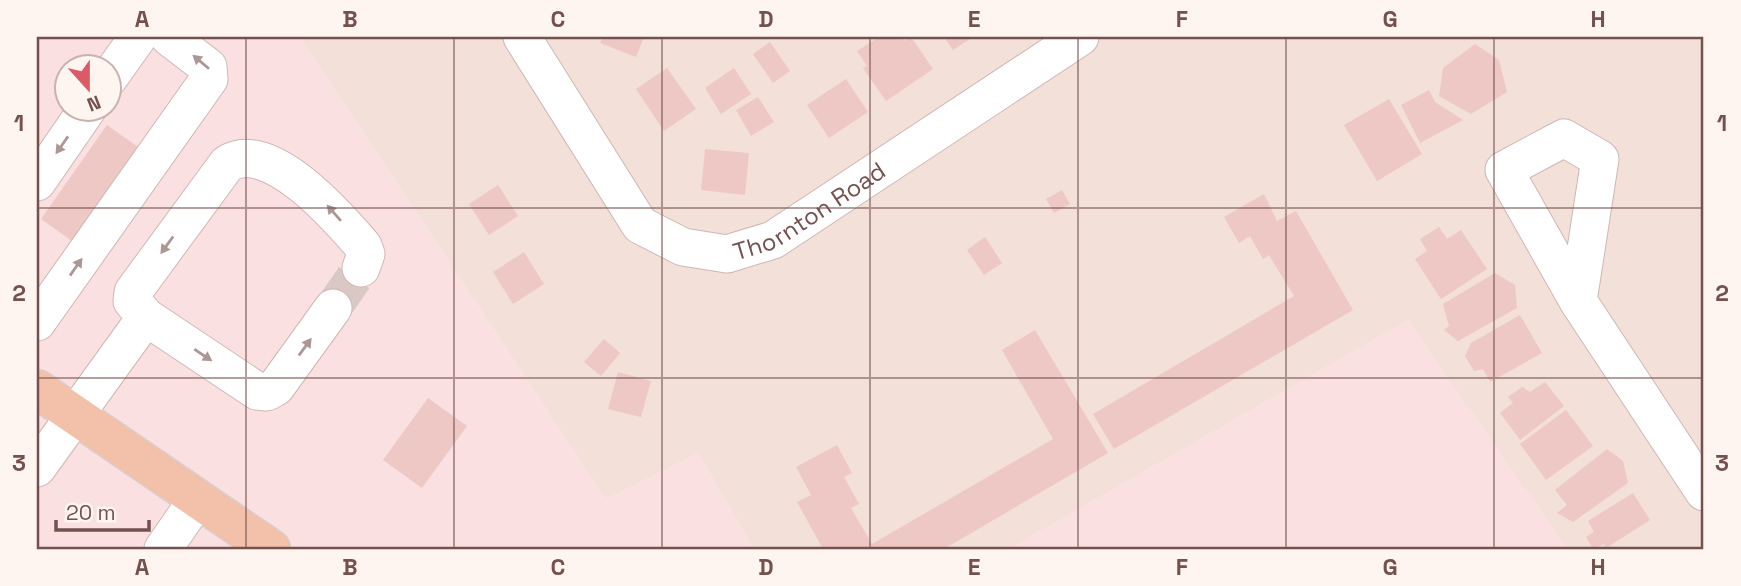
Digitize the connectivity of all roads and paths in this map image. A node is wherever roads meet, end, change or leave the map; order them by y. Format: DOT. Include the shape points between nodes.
graph roads {
  1 [pos="138,37"];
  2 [pos="169,37"];
  3 [pos="522,37"];
  4 [pos="1080,37"];
  5 [pos="122,59"];
  6 [pos="78,122"];
  7 [pos="37,182"];
  8 [pos="361,268"];
  9 [pos="1578,301"];
  10 [pos="333,308"];
  11 [pos="146,317"];
  12 [pos="37,322"];
  13 [pos="37,389"];
  14 [pos="75,415"];
  15 [pos="37,468"];
  16 [pos="1704,492"];
  17 [pos="197,500"];
  18 [pos="163,549"];
  19 [pos="271,549"];
  1 -- 5 [label="street"];
  12 -- 2 [label="street, one-way" via="209,79 208,67"];
  3 -- 4 [label="street, Thornton Road" via="640,225 683,247 727,254 773,240"];
  6 -- 7 [label="street, one-way"];
  8 -- 11 [label="street, one-way" via="366,254 363,246 326,204 276,167 249,156 236,158 133,292 132,301"];
  9 -- 16 [label="street"];
  11 -- 10 [label="street, one-way" via="257,391 267,392 276,387"];
  11 -- 14 [label="street"];
  13 -- 14 [label="main road"];
  14 -- 15 [label="street"];
  14 -- 17 [label="main road"];
  17 -- 18 [label="street"];
  17 -- 19 [label="main road"];
}
